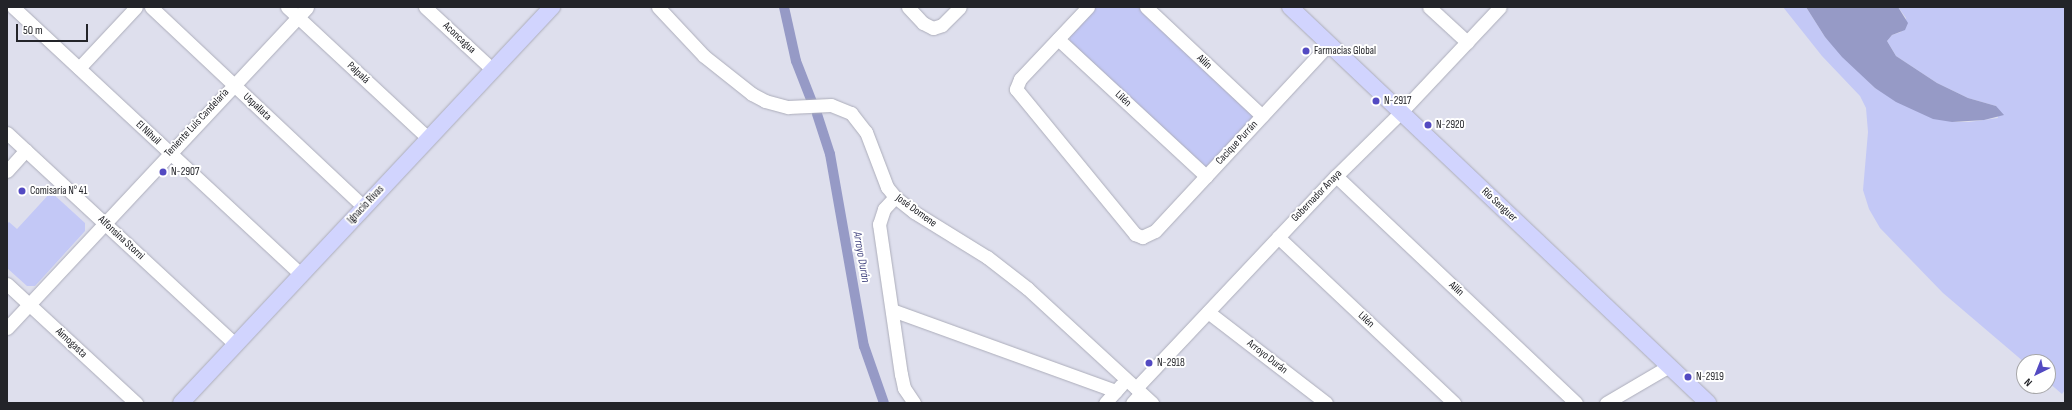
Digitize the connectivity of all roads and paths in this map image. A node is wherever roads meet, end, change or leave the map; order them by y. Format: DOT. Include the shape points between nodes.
graph roads {
  1 [pos="13,7"];
  2 [pos="136,7"];
  3 [pos="151,7"];
  4 [pos="287,7"];
  5 [pos="425,7"];
  6 [pos="552,7"];
  7 [pos="658,7"];
  8 [pos="908,7"];
  9 [pos="960,7"];
  10 [pos="1088,7"];
  11 [pos="1146,7"];
  12 [pos="1290,7"];
  13 [pos="1429,7"];
  14 [pos="1500,7"];
  15 [pos="302,12"];
  16 [pos="1058,39"];
  17 [pos="1467,42"];
  18 [pos="1329,44"];
  19 [pos="79,68"];
  20 [pos="493,70"];
  21 [pos="234,85"];
  22 [pos="1401,112"];
  23 [pos="1262,116"];
  24 [pos="7,133"];
  25 [pos="428,138"];
  26 [pos="26,150"];
  27 [pos="170,153"];
  28 [pos="7,171"];
  29 [pos="1206,176"];
  30 [pos="1336,176"];
  31 [pos="895,197"];
  32 [pos="364,207"];
  33 [pos="104,223"];
  34 [pos="1278,237"];
  35 [pos="300,274"];
  36 [pos="7,284"];
  37 [pos="29,304"];
  38 [pos="892,310"];
  39 [pos="1208,312"];
  40 [pos="7,328"];
  41 [pos="235,344"];
  42 [pos="1669,366"];
  43 [pos="1126,379"];
  44 [pos="1116,391"];
  45 [pos="1139,391"];
  46 [pos="136,403"];
  47 [pos="181,403"];
  48 [pos="914,403"];
  49 [pos="1105,403"];
  50 [pos="1132,403"];
  51 [pos="1152,403"];
  52 [pos="1326,403"];
  53 [pos="1454,403"];
  54 [pos="1576,403"];
  55 [pos="1606,403"];
  56 [pos="1708,403"];
  1 -- 19 [label="street, El Nihuil"];
  2 -- 19 [label="street"];
  3 -- 21 [label="street, Uspallata"];
  4 -- 15 [label="street, Palpalá"];
  5 -- 20 [label="street, Aconcagua"];
  6 -- 20 [label="main road, Ignacio Rivas"];
  7 -- 31 [label="street, José Domene" via="704,56 752,94 765,101 788,107 831,105 851,114 866,132 887,187"];
  8 -- 9 [label="street" via="923,23 933,28 942,25"];
  10 -- 16 [label="street"];
  11 -- 23 [label="street, Ailín"];
  12 -- 18 [label="main road, Río Senguer"];
  13 -- 17 [label="street"];
  14 -- 17 [label="street, Gobernador Anaya"];
  15 -- 21 [label="street, Teniente Luis Candelaria"];
  15 -- 25 [label="street, Palpalá"];
  16 -- 29 [label="street, Lilén"];
  16 -- 29 [label="street, Cacique Purrán" via="1016,87 1020,96 1135,234 1142,237 1155,231"];
  17 -- 22 [label="street, Gobernador Anaya"];
  18 -- 22 [label="main road, Río Senguer"];
  18 -- 23 [label="street, Cacique Purrán"];
  19 -- 27 [label="street, El Nihuil"];
  20 -- 25 [label="main road, Ignacio Rivas"];
  21 -- 27 [label="street, Teniente Luis Candelaria"];
  21 -- 32 [label="street, Uspallata"];
  22 -- 30 [label="street, Gobernador Anaya"];
  22 -- 42 [label="main road, Río Senguer"];
  23 -- 29 [label="street, Cacique Purrán"];
  24 -- 26 [label="street, Alfonsina Storni"];
  25 -- 32 [label="main road, Ignacio Rivas"];
  26 -- 28 [label="street"];
  26 -- 33 [label="street, Alfonsina Storni"];
  27 -- 33 [label="street, Teniente Luis Candelaria"];
  27 -- 35 [label="street, El Nihuil"];
  30 -- 34 [label="street, Gobernador Anaya"];
  30 -- 54 [label="street, Ailín"];
  31 -- 38 [label="street" via="884,209 879,224"];
  31 -- 43 [label="street, José Domene" via="1008,273"];
  32 -- 35 [label="main road, Ignacio Rivas"];
  33 -- 37 [label="street, Teniente Luis Candelaria"];
  33 -- 41 [label="street, Alfonsina Storni"];
  34 -- 39 [label="street, Gobernador Anaya"];
  34 -- 53 [label="street, Lilén"];
  35 -- 41 [label="main road, Ignacio Rivas"];
  36 -- 37 [label="street, Aimogasta"];
  37 -- 40 [label="street, Teniente Luis Candelaria"];
  37 -- 46 [label="street, Aimogasta"];
  38 -- 44 [label="street"];
  38 -- 48 [label="street" via="904,388"];
  39 -- 45 [label="street, Gobernador Anaya"];
  39 -- 52 [label="street, Arroyo Durán"];
  41 -- 47 [label="main road, Ignacio Rivas"];
  42 -- 55 [label="street"];
  42 -- 56 [label="main road, Río Senguer"];
  43 -- 44 [label="street"];
  43 -- 45 [label="street, José Domene"];
  44 -- 49 [label="street"];
  45 -- 50 [label="street, Gobernador Anaya"];
  45 -- 51 [label="street, José Domene"];
}
